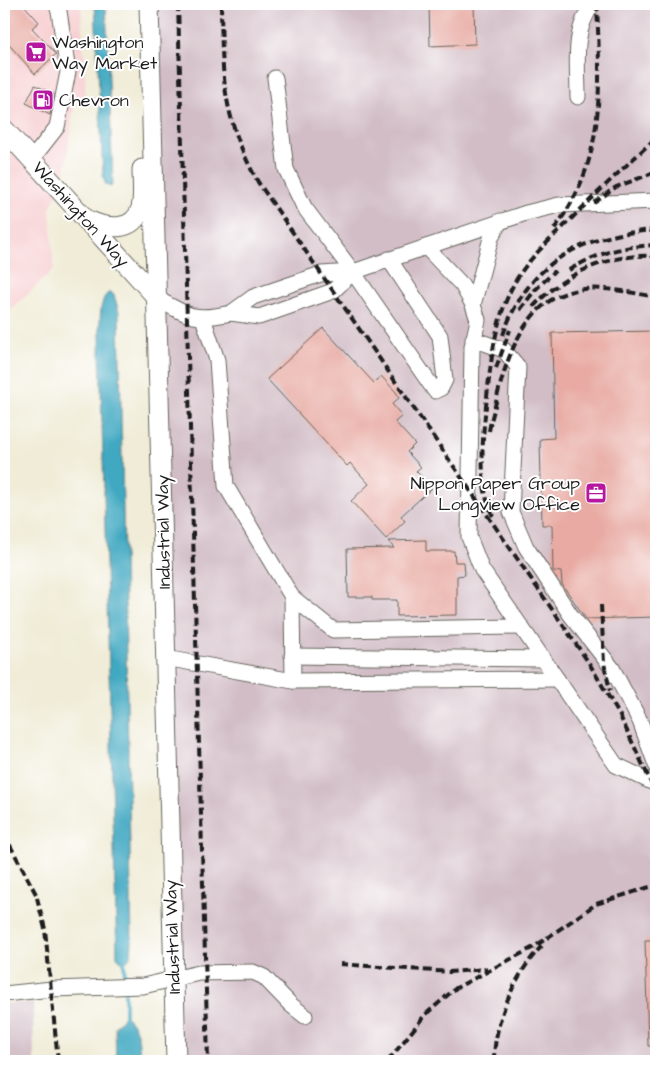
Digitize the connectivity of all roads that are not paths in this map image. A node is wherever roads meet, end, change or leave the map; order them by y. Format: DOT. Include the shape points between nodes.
graph roads {
  1 [pos="56,4"];
  2 [pos="149,4"];
  3 [pos="593,4"];
  4 [pos="275,78"];
  5 [pos="578,97"];
  6 [pos="4,129"];
  7 [pos="154,157"];
  8 [pos="32,159"];
  9 [pos="656,201"];
  10 [pos="87,220"];
  11 [pos="500,221"];
  12 [pos="426,247"];
  13 [pos="389,260"];
  14 [pos="353,272"];
  15 [pos="158,299"];
  16 [pos="473,305"];
  17 [pos="231,313"];
  18 [pos="202,318"];
  19 [pos="473,339"];
  20 [pos="292,597"];
  21 [pos="521,627"];
  22 [pos="292,656"];
  23 [pos="165,658"];
  24 [pos="544,659"];
  25 [pos="557,679"];
  26 [pos="293,681"];
  27 [pos="656,765"];
  28 [pos="656,784"];
  29 [pos="173,978"];
  30 [pos="4,994"];
  31 [pos="305,1016"];
  32 [pos="176,1061"];
  1 -- 8 [label="lane" via="68,72 58,127"];
  2 -- 7 [label="main road, Industrial Way"];
  3 -- 5 [label="lane" via="584,17 579,40"];
  4 -- 14 [label="lane" via="286,169 304,207"];
  6 -- 8 [label="main road, Washington Way"];
  7 -- 10 [label="main road" via="142,169 141,208 129,223 111,228"];
  7 -- 15 [label="main road, Industrial Way"];
  8 -- 10 [label="main road, Washington Way"];
  9 -- 11 [label="lane" via="559,205"];
  10 -- 15 [label="main road, Washington Way"];
  11 -- 12 [label="lane"];
  11 -- 16 [label="lane" via="491,238"];
  12 -- 13 [label="lane"];
  12 -- 16 [label="lane" via="462,285"];
  13 -- 14 [label="lane"];
  13 -- 14 [label="lane" via="440,336 445,380 442,388 435,391"];
  14 -- 17 [label="lane" via="321,274 253,297"];
  14 -- 17 [label="lane" via="333,291 259,318"];
  15 -- 18 [label="lane" via="187,316"];
  15 -- 23 [label="main road, Industrial Way"];
  16 -- 19 [label="lane" via="478,320"];
  17 -- 18 [label="lane"];
  18 -- 20 [label="lane" via="217,360 226,486"];
  19 -- 21 [label="lane" via="469,536 482,570"];
  19 -- 27 [label="lane" via="504,350 518,367 511,512 526,547 570,614 612,668 640,721"];
  20 -- 21 [label="lane" via="333,630"];
  20 -- 22 [label="lane"];
  21 -- 24 [label="lane"];
  22 -- 24 [label="lane"];
  22 -- 26 [label="lane"];
  23 -- 26 [label="lane"];
  23 -- 29 [label="main road, Industrial Way"];
  24 -- 25 [label="lane"];
  25 -- 26 [label="lane"];
  25 -- 28 [label="lane" via="616,765"];
  29 -- 30 [label="lane" via="142,986"];
  29 -- 31 [label="lane" via="199,973 252,972 264,977"];
  29 -- 32 [label="main road, Industrial Way"];
}
